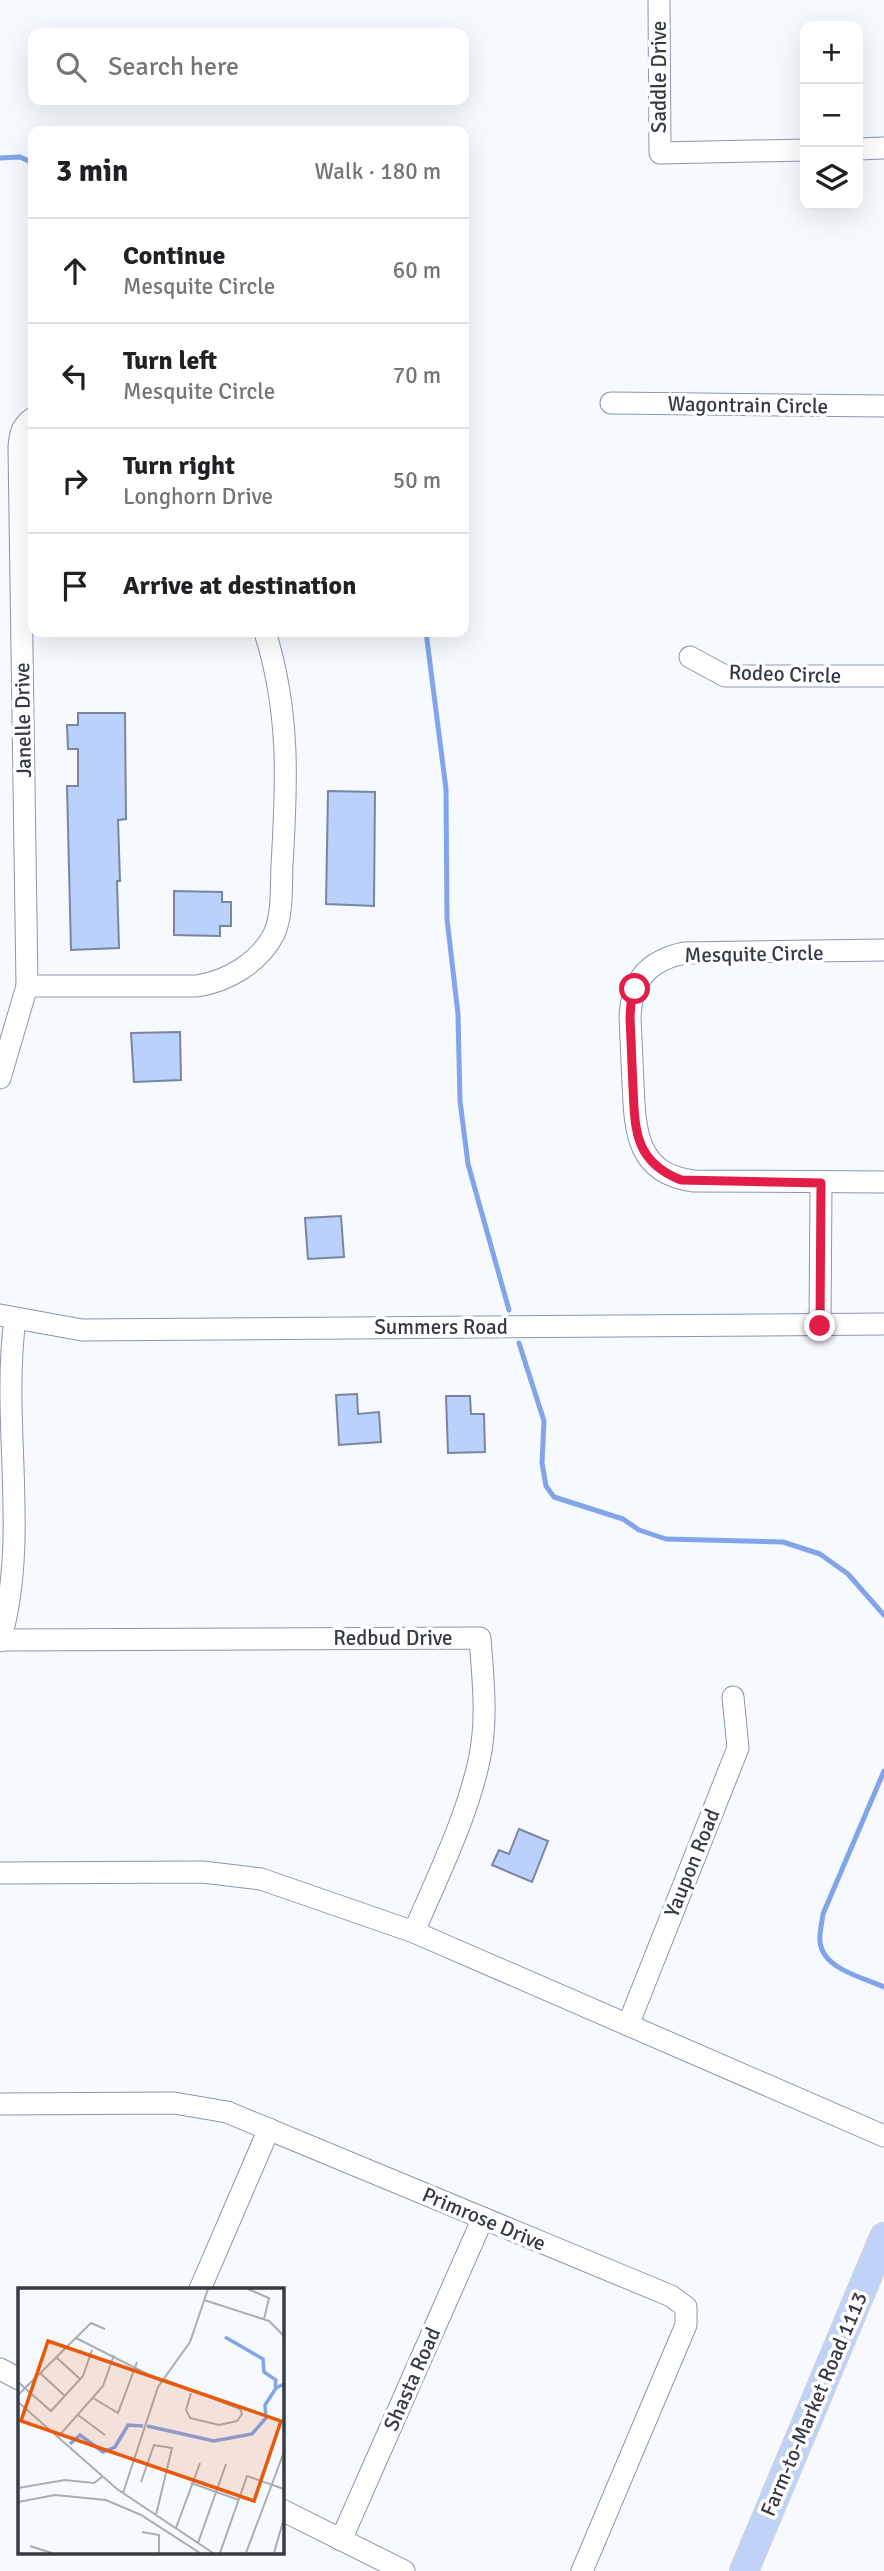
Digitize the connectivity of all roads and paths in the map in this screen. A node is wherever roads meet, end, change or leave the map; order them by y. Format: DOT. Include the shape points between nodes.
graph roads {
  1 [pos="659,0"];
  2 [pos="863,149"];
  3 [pos="884,149"];
  4 [pos="800,150"];
  5 [pos="611,403"];
  6 [pos="884,407"];
  7 [pos="28,421"];
  8 [pos="267,637"];
  9 [pos="690,657"];
  10 [pos="884,676"];
  11 [pos="884,950"];
  12 [pos="27,986"];
  13 [pos="0,1078"];
  14 [pos="884,1182"];
  15 [pos="821,1183"];
  16 [pos="8,1317"];
  17 [pos="884,1324"];
  18 [pos="820,1326"];
  19 [pos="0,1641"];
  20 [pos="733,1697"];
  21 [pos="0,1873"];
  22 [pos="414,1932"];
  23 [pos="628,2025"];
  24 [pos="0,2104"];
  25 [pos="269,2129"];
  26 [pos="884,2136"];
  27 [pos="483,2218"];
  28 [pos="884,2237"];
  29 [pos="200,2288"];
  30 [pos="0,2369"];
  31 [pos="18,2378"];
  32 [pos="284,2511"];
  33 [pos="341,2540"];
  34 [pos="404,2571"];
  35 [pos="582,2571"];
  36 [pos="744,2571"];
  1 -- 4 [label="street, Saddle Drive" via="660,153"];
  2 -- 3 [label="street"];
  5 -- 6 [label="street, Wagontrain Circle"];
  7 -- 12 [label="street, Janelle Drive" via="20,433 19,447"];
  8 -- 12 [label="street" via="284,715 287,770 275,932 248,964 215,983"];
  9 -- 10 [label="street, Rodeo Circle" via="725,676"];
  11 -- 15 [label="street, Mesquite Circle" via="684,953 653,964 631,1003 634,1125 644,1153 653,1163 681,1180"];
  12 -- 13 [label="street, Janelle Drive"];
  14 -- 15 [label="street, Mesquite Circle"];
  15 -- 18 [label="street"];
  16 -- 18 [label="street, Summers Road" via="82,1330"];
  16 -- 19 [label="street" via="13,1555 9,1607"];
  17 -- 18 [label="street, Summers Road"];
  19 -- 22 [label="street, Redbud Drive" via="480,1638 484,1702 479,1760 464,1810"];
  20 -- 23 [label="street, Yaupon Road" via="738,1748"];
  21 -- 22 [label="street" via="203,1872 261,1879"];
  22 -- 23 [label="street"];
  23 -- 26 [label="street"];
  24 -- 25 [label="street, Primrose Drive" via="174,2103 227,2112"];
  25 -- 27 [label="street, Primrose Drive"];
  25 -- 29 [label="street"];
  27 -- 33 [label="street, Shasta Road"];
  27 -- 35 [label="street, Primrose Drive" via="671,2296 686,2307 686,2325"];
  28 -- 36 [label="main road, Farm-to-Market Road 1113"];
  30 -- 31 [label="street"];
  32 -- 33 [label="street"];
  33 -- 34 [label="street"];
}
